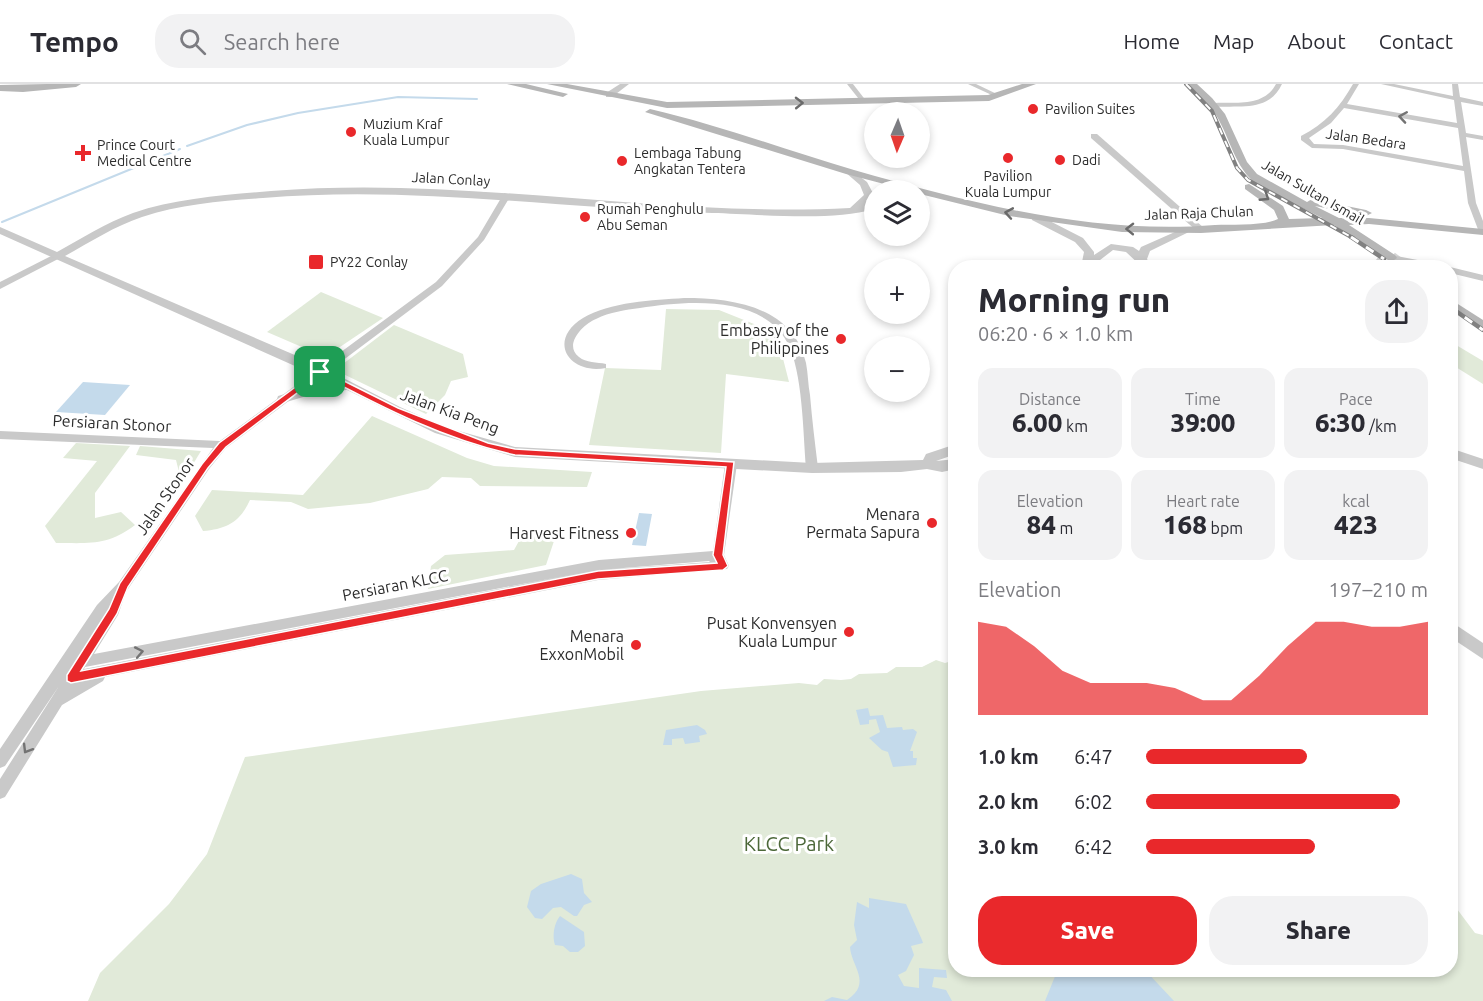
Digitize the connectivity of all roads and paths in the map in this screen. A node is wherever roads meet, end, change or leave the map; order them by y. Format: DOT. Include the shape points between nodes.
graph roads {
  1 [pos="6,84"];
  2 [pos="76,84"];
  3 [pos="512,84"];
  4 [pos="552,84"];
  5 [pos="625,84"];
  6 [pos="850,84"];
  7 [pos="971,84"];
  8 [pos="1031,84"];
  9 [pos="1184,84"];
  10 [pos="1191,84"];
  11 [pos="1356,84"];
  12 [pos="1384,84"];
  13 [pos="1455,84"];
  14 [pos="1269,85"];
  15 [pos="42,86"];
  16 [pos="1278,86"];
  17 [pos="0,88"];
  18 [pos="0,93"];
  19 [pos="609,95"];
  20 [pos="998,96"];
  21 [pos="1457,99"];
  22 [pos="864,102"];
  23 [pos="742,104"];
  24 [pos="1483,104"];
  25 [pos="617,105"];
  26 [pos="1214,105"];
  27 [pos="1345,106"];
  28 [pos="667,115"];
  29 [pos="728,125"];
  30 [pos="1461,130"];
  31 [pos="1095,136"];
  32 [pos="1483,138"];
  33 [pos="1467,169"];
  34 [pos="850,172"];
  35 [pos="881,180"];
  36 [pos="887,180"];
  37 [pos="1261,183"];
  38 [pos="930,194"];
  39 [pos="507,195"];
  40 [pos="864,208"];
  41 [pos="855,209"];
  42 [pos="1478,209"];
  43 [pos="1036,218"];
  44 [pos="1336,221"];
  45 [pos="1312,222"];
  46 [pos="1277,224"];
  47 [pos="1443,228"];
  48 [pos="1482,228"];
  49 [pos="1194,230"];
  50 [pos="0,231"];
  51 [pos="57,256"];
  52 [pos="1386,258"];
  53 [pos="1087,260"];
  54 [pos="1094,260"];
  55 [pos="1142,260"];
  56 [pos="1144,260"];
  57 [pos="1398,260"];
  58 [pos="1458,272"];
  59 [pos="1483,278"];
  60 [pos="0,286"];
  61 [pos="1458,309"];
  62 [pos="1458,321"];
  63 [pos="1483,326"];
  64 [pos="1483,338"];
  65 [pos="602,366"];
  66 [pos="320,372"];
  67 [pos="348,386"];
  68 [pos="283,399"];
  69 [pos="0,435"];
  70 [pos="222,445"];
  71 [pos="948,452"];
  72 [pos="1458,456"];
  73 [pos="731,464"];
  74 [pos="1483,464"];
  75 [pos="927,465"];
  76 [pos="948,466"];
  77 [pos="812,468"];
  78 [pos="718,555"];
  79 [pos="123,586"];
  80 [pos="417,604"];
  81 [pos="268,633"];
  82 [pos="1458,634"];
  83 [pos="1483,652"];
  84 [pos="81,662"];
  85 [pos="64,665"];
  86 [pos="123,667"];
  87 [pos="71,678"];
  88 [pos="53,681"];
  89 [pos="54,705"];
  90 [pos="0,761"];
  91 [pos="0,792"];
  1 -- 15 [label="main road"];
  2 -- 15 [label="main road"];
  3 -- 25 [label="main road"];
  4 -- 19 [label="main road"];
  5 -- 19 [label="street"];
  6 -- 22 [label="street"];
  7 -- 20 [label="street"];
  8 -- 20 [label="main road"];
  9 -- 46 [label="main road, Jalan Sultan Ismail, one-way" via="1208,111 1237,173 1279,208 1284,220"];
  10 -- 26 [label="main road, Jalan Sultan Ismail"];
  11 -- 27 [label="street, Jalan Bedara"];
  12 -- 21 [label="street"];
  13 -- 21 [label="street"];
  14 -- 16 [label="street"];
  15 -- 17 [label="main road"];
  15 -- 18 [label="main road"];
  16 -- 26 [label="street" via="1263,102"];
  19 -- 23 [label="main road" via="667,105"];
  19 -- 25 [label="main road" via="607,100"];
  20 -- 22 [label="main road"];
  21 -- 24 [label="street"];
  21 -- 30 [label="street"];
  23 -- 22 [label="main road, one-way"];
  23 -- 29 [label="main road" via="723,108 716,117"];
  25 -- 28 [label="main road"];
  26 -- 37 [label="main road, Jalan Sultan Ismail" via="1239,160"];
  30 -- 27 [label="street, one-way"];
  27 -- 33 [label="street, Jalan Bedara" via="1329,123 1304,138 1312,146 1343,147"];
  28 -- 29 [label="main road"];
  28 -- 34 [label="main road, Jalan Raja Chulan"];
  29 -- 36 [label="main road"];
  30 -- 32 [label="street"];
  30 -- 33 [label="street"];
  31 -- 49 [label="street"];
  33 -- 42 [label="street"];
  34 -- 35 [label="main road, Jalan Raja Chulan"];
  34 -- 41 [label="street" via="870,195"];
  37 -- 44 [label="main road, Jalan Sultan Ismail"];
  37 -- 48 [label="main road, Jalan Raja Chulan" via="1344,210"];
  43 -- 38 [label="main road, Jalan Raja Chulan, one-way"];
  39 -- 41 [label="street, Jalan Conlay" via="672,210"];
  39 -- 51 [label="street, Jalan Conlay" via="344,189 260,193 146,213"];
  39 -- 66 [label="street, Jalan Stonor" via="481,238 439,284"];
  40 -- 41 [label="street, Jalan Conlay"];
  42 -- 48 [label="street"];
  49 -- 43 [label="main road, Jalan Raja Chulan, one-way" via="1122,229"];
  43 -- 53 [label="street" via="1083,244 1089,252"];
  44 -- 45 [label="main road, Jalan Raja Chulan"];
  44 -- 47 [label="main road, Jalan Raja Chulan"];
  44 -- 52 [label="main road, Jalan Sultan Ismail"];
  45 -- 46 [label="main road, Jalan Raja Chulan"];
  45 -- 52 [label="main road, Jalan Sultan Ismail"];
  46 -- 49 [label="main road, Jalan Raja Chulan"];
  47 -- 48 [label="main road, Jalan Raja Chulan"];
  47 -- 52 [label="main road" via="1392,230 1385,237"];
  49 -- 56 [label="street" via="1148,246 1143,252"];
  50 -- 51 [label="street, Jalan Kia Peng"];
  51 -- 60 [label="street"];
  51 -- 66 [label="street, Jalan Kia Peng"];
  52 -- 57 [label="street"];
  54 -- 55 [label="street" via="1111,247 1129,249"];
  58 -- 59 [label="street"];
  61 -- 63 [label="main road"];
  62 -- 64 [label="main road"];
  65 -- 77 [label="street" via="577,361 568,346 577,328 599,314 691,299 750,308 780,324 797,347"];
  66 -- 67 [label="street, Jalan Kia Peng"];
  66 -- 68 [label="street, Jalan Stonor"];
  67 -- 68 [label="street" via="319,388"];
  67 -- 73 [label="street, Jalan Kia Peng" via="440,430 515,452"];
  68 -- 70 [label="street, Jalan Stonor"];
  69 -- 70 [label="street, Persiaran Stonor"];
  70 -- 79 [label="street, Jalan Stonor"];
  71 -- 75 [label="street, Jalan Kia Peng" via="931,458"];
  72 -- 74 [label="street"];
  73 -- 77 [label="street, Jalan Kia Peng"];
  73 -- 78 [label="street, Persiaran KLCC"];
  75 -- 76 [label="street"];
  75 -- 77 [label="street, Jalan Kia Peng"];
  78 -- 80 [label="street, Persiaran KLCC" via="599,565"];
  78 -- 80 [label="street, Persiaran KLCC" via="711,567 598,575"];
  79 -- 84 [label="street, Jalan Stonor" via="114,611"];
  79 -- 85 [label="street, Jalan Stonor" via="102,609"];
  80 -- 81 [label="street, Persiaran KLCC"];
  84 -- 81 [label="street, Persiaran KLCC, one-way"];
  81 -- 86 [label="street, Persiaran KLCC"];
  82 -- 83 [label="street"];
  84 -- 85 [label="street, Persiaran KLCC"];
  84 -- 87 [label="street, Persiaran KLCC"];
  85 -- 88 [label="street"];
  86 -- 87 [label="street, Persiaran KLCC"];
  86 -- 89 [label="street, Persiaran KLCC" via="83,685"];
  87 -- 88 [label="street, Persiaran KLCC"];
  87 -- 89 [label="street, Persiaran KLCC"];
  88 -- 90 [label="street"];
  89 -- 91 [label="street, Persiaran KLCC, one-way"];
}
